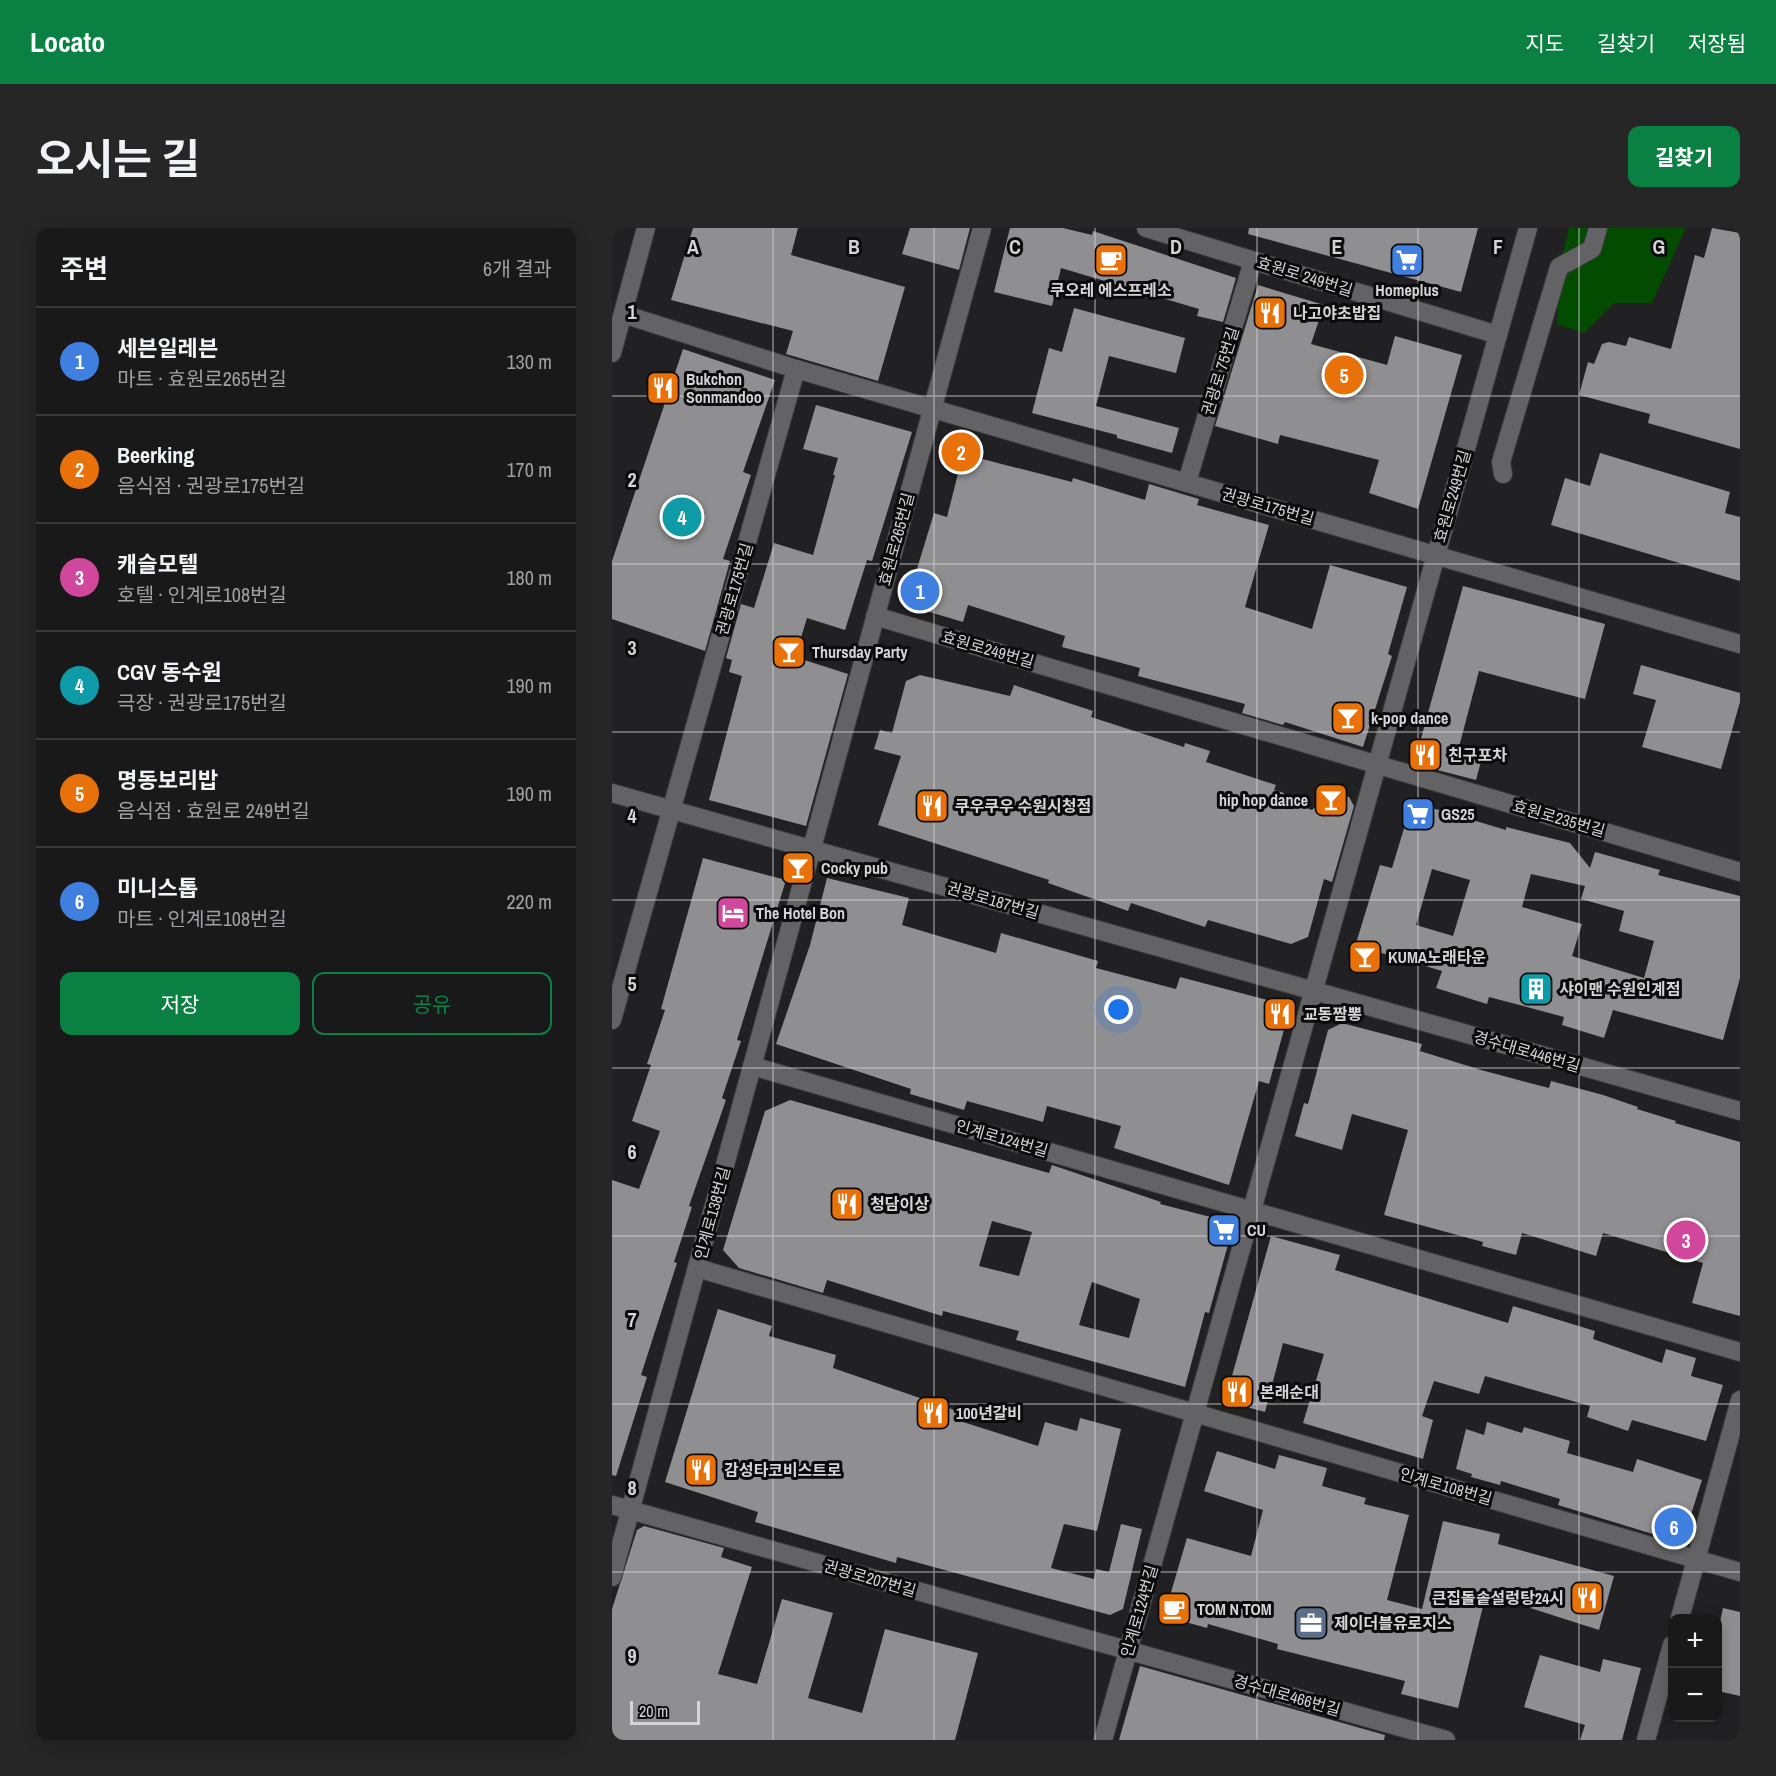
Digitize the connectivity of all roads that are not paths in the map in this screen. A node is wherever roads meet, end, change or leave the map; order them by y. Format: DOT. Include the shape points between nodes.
graph roads {
  1 [pos="646,228"];
  2 [pos="982,228"];
  3 [pos="1146,228"];
  4 [pos="1528,228"];
  5 [pos="1598,228"];
  6 [pos="1253,261"];
  7 [pos="623,314"];
  8 [pos="1498,335"];
  9 [pos="612,353"];
  10 [pos="796,369"];
  11 [pos="932,408"];
  12 [pos="1503,474"];
  13 [pos="1187,482"];
  14 [pos="1436,555"];
  15 [pos="875,616"];
  16 [pos="1740,644"];
  17 [pos="1377,765"];
  18 [pos="612,793"];
  19 [pos="672,810"];
  20 [pos="811,849"];
  21 [pos="1740,872"];
  22 [pos="1313,991"];
  23 [pos="612,1020"];
  24 [pos="752,1066"];
  25 [pos="1740,1111"];
  26 [pos="1252,1210"];
  27 [pos="697,1268"];
  28 [pos="1740,1352"];
  29 [pos="1740,1400"];
  30 [pos="1195,1413"];
  31 [pos="612,1505"];
  32 [pos="630,1510"];
  33 [pos="1696,1559"];
  34 [pos="1740,1572"];
  35 [pos="612,1576"];
  36 [pos="1681,1614"];
  37 [pos="1128,1651"];
  38 [pos="1668,1660"];
  39 [pos="1103,1740"];
  40 [pos="1446,1740"];
  41 [pos="1646,1740"];
  1 -- 7 [label="street"];
  2 -- 11 [label="street, 효원로265번길"];
  3 -- 6 [label="street, 효원로 249번길"];
  4 -- 8 [label="street, 효원로249번길"];
  5 -- 12 [label="street" via="1592,249 1559,267 1503,455"];
  6 -- 8 [label="street, 효원로 249번길"];
  6 -- 13 [label="street, 권광로 75번길"];
  7 -- 9 [label="street"];
  7 -- 10 [label="street, 권광로175번길"];
  8 -- 14 [label="street, 효원로249번길"];
  10 -- 11 [label="street, 권광로175번길"];
  10 -- 19 [label="street, 권광로175번길"];
  11 -- 13 [label="street, 권광로175번길"];
  11 -- 15 [label="street, 효원로265번길"];
  13 -- 14 [label="street, 권광로175번길"];
  14 -- 16 [label="street, 권광로175번길"];
  14 -- 17 [label="street, 효원로249번길"];
  15 -- 17 [label="street, 효원로249번길"];
  15 -- 20 [label="street, 효원로265번길"];
  17 -- 21 [label="street, 효원로235번길"];
  17 -- 22 [label="street, 효원로249번길"];
  18 -- 19 [label="street, 권광로187번길"];
  19 -- 20 [label="street, 권광로187번길"];
  19 -- 23 [label="street"];
  20 -- 22 [label="street, 권광로187번길"];
  20 -- 24 [label="street, 인계로138번길"];
  22 -- 25 [label="street, 경수대로446번길"];
  22 -- 26 [label="street, 인계로124번길"];
  24 -- 26 [label="street, 인계로124번길"];
  24 -- 27 [label="street, 인계로138번길"];
  26 -- 28 [label="street"];
  26 -- 30 [label="street, 인계로124번길"];
  27 -- 30 [label="street"];
  27 -- 32 [label="street, 인계로138번길"];
  29 -- 33 [label="street"];
  30 -- 33 [label="street, 인계로108번길"];
  30 -- 37 [label="street, 인계로124번길"];
  31 -- 32 [label="street, 권광로207번길"];
  32 -- 35 [label="street, 인계로138번길"];
  32 -- 37 [label="street, 권광로207번길"];
  33 -- 34 [label="street, 인계로108번길"];
  33 -- 36 [label="street"];
  37 -- 39 [label="street, 인계로124번길"];
  37 -- 40 [label="street, 경수대로466번길"];
  38 -- 41 [label="street"];
}
